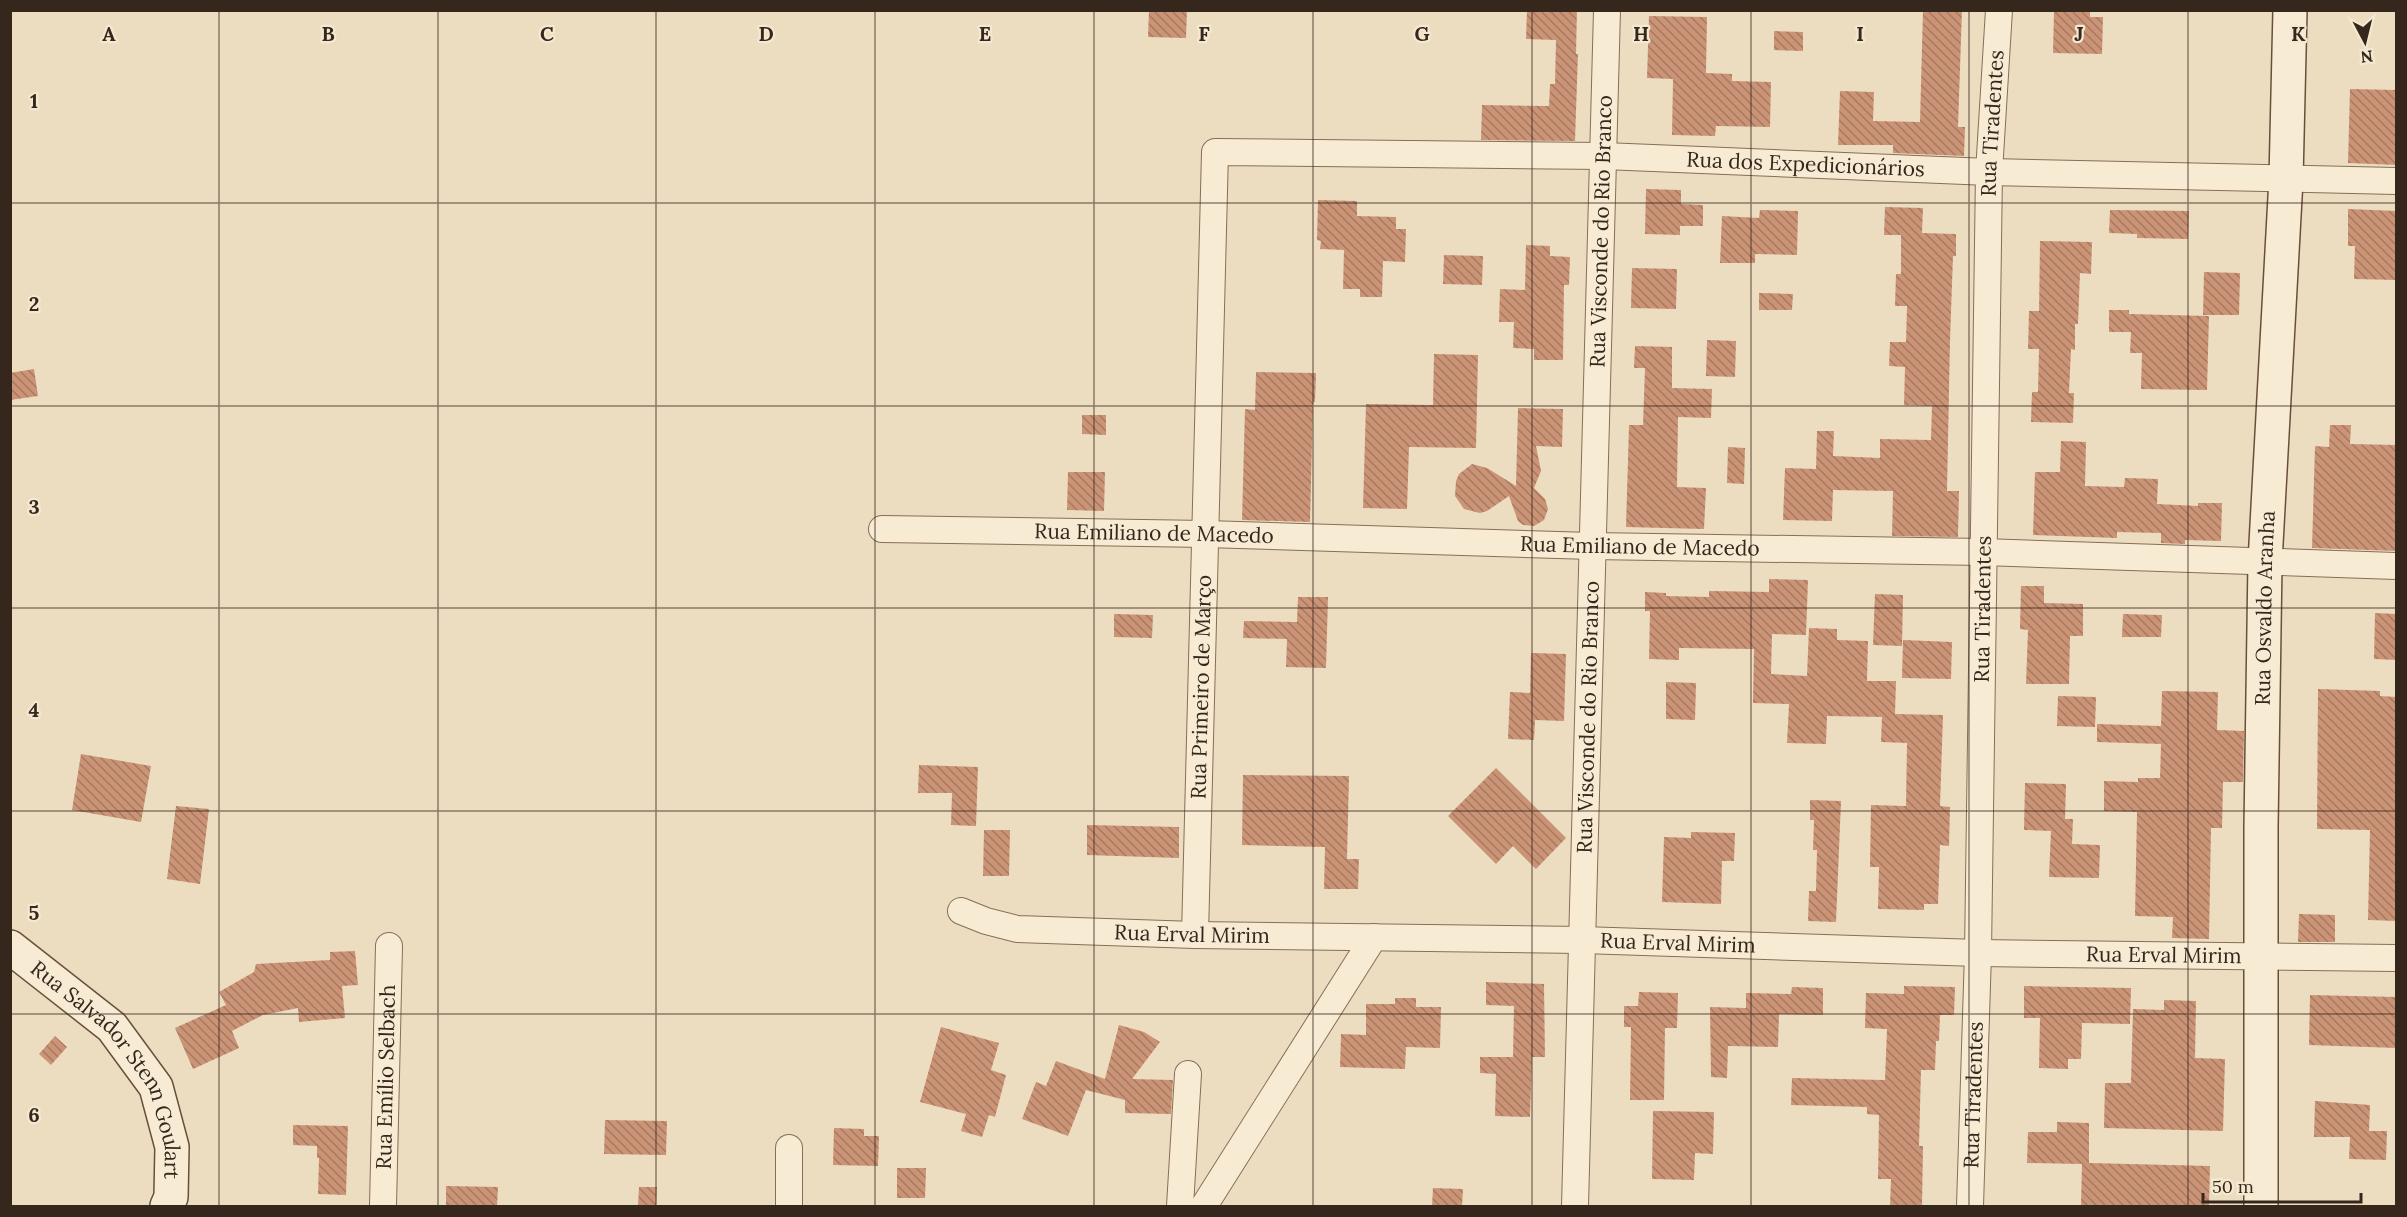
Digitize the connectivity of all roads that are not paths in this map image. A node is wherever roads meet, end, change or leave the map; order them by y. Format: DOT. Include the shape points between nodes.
graph roads {
  1 [pos="1607,10"];
  2 [pos="1998,10"];
  3 [pos="2290,10"];
  4 [pos="1215,152"];
  5 [pos="1604,156"];
  6 [pos="1989,172"];
  7 [pos="2286,179"];
  8 [pos="2397,181"];
  9 [pos="882,529"];
  10 [pos="1206,534"];
  11 [pos="1592,546"];
  12 [pos="1983,552"];
  13 [pos="2265,562"];
  14 [pos="2397,566"];
  15 [pos="961,911"];
  16 [pos="1195,935"];
  17 [pos="1374,937"];
  18 [pos="1582,940"];
  19 [pos="389,946"];
  20 [pos="10,947"];
  21 [pos="1978,953"];
  22 [pos="2262,955"];
  23 [pos="2397,958"];
  24 [pos="1188,1074"];
  25 [pos="789,1148"];
  26 [pos="167,1206"];
  27 [pos="383,1206"];
  28 [pos="789,1206"];
  29 [pos="1180,1206"];
  30 [pos="1204,1206"];
  31 [pos="1575,1206"];
  32 [pos="1970,1206"];
  33 [pos="2261,1206"];
  1 -- 5 [label="street, Rua Visconde do Rio Branco"];
  2 -- 6 [label="street, Rua Tiradentes"];
  3 -- 7 [label="main road, Rua Osvaldo Aranha"];
  4 -- 5 [label="street, Rua dos Expedicionários"];
  4 -- 10 [label="street, Rua Primeiro de Março"];
  5 -- 6 [label="street, Rua dos Expedicionários"];
  5 -- 11 [label="street, Rua Visconde do Rio Branco"];
  6 -- 7 [label="street, Rua dos Expedicionários"];
  6 -- 12 [label="street, Rua Tiradentes"];
  7 -- 8 [label="street, Rua dos Expedicionários"];
  7 -- 13 [label="main road, Rua Osvaldo Aranha"];
  9 -- 10 [label="street, Rua Emiliano de Macedo"];
  10 -- 11 [label="street, Rua Emiliano de Macedo"];
  10 -- 16 [label="street, Rua Primeiro de Março"];
  11 -- 12 [label="street, Rua Emiliano de Macedo"];
  11 -- 18 [label="street, Rua Visconde do Rio Branco"];
  12 -- 13 [label="street, Rua Emiliano de Macedo"];
  12 -- 21 [label="street, Rua Tiradentes"];
  13 -- 14 [label="street, Rua Emiliano de Macedo"];
  13 -- 22 [label="main road, Rua Osvaldo Aranha"];
  15 -- 16 [label="street, Rua Erval Mirim" via="1017,929"];
  16 -- 17 [label="street, Rua Erval Mirim"];
  17 -- 18 [label="street, Rua Erval Mirim"];
  17 -- 30 [label="street"];
  18 -- 21 [label="street, Rua Erval Mirim"];
  18 -- 31 [label="street, Rua Visconde do Rio Branco"];
  19 -- 27 [label="street, Rua Emílio Selbach"];
  20 -- 26 [label="main road, Rua Salvador Stenn Goulart" via="112,1027 156,1086 172,1147 171,1197"];
  21 -- 22 [label="street, Rua Erval Mirim"];
  21 -- 32 [label="street, Rua Tiradentes"];
  22 -- 23 [label="street, Rua Erval Mirim"];
  22 -- 33 [label="main road, Rua Osvaldo Aranha"];
  24 -- 29 [label="street"];
  25 -- 28 [label="street"];
}
